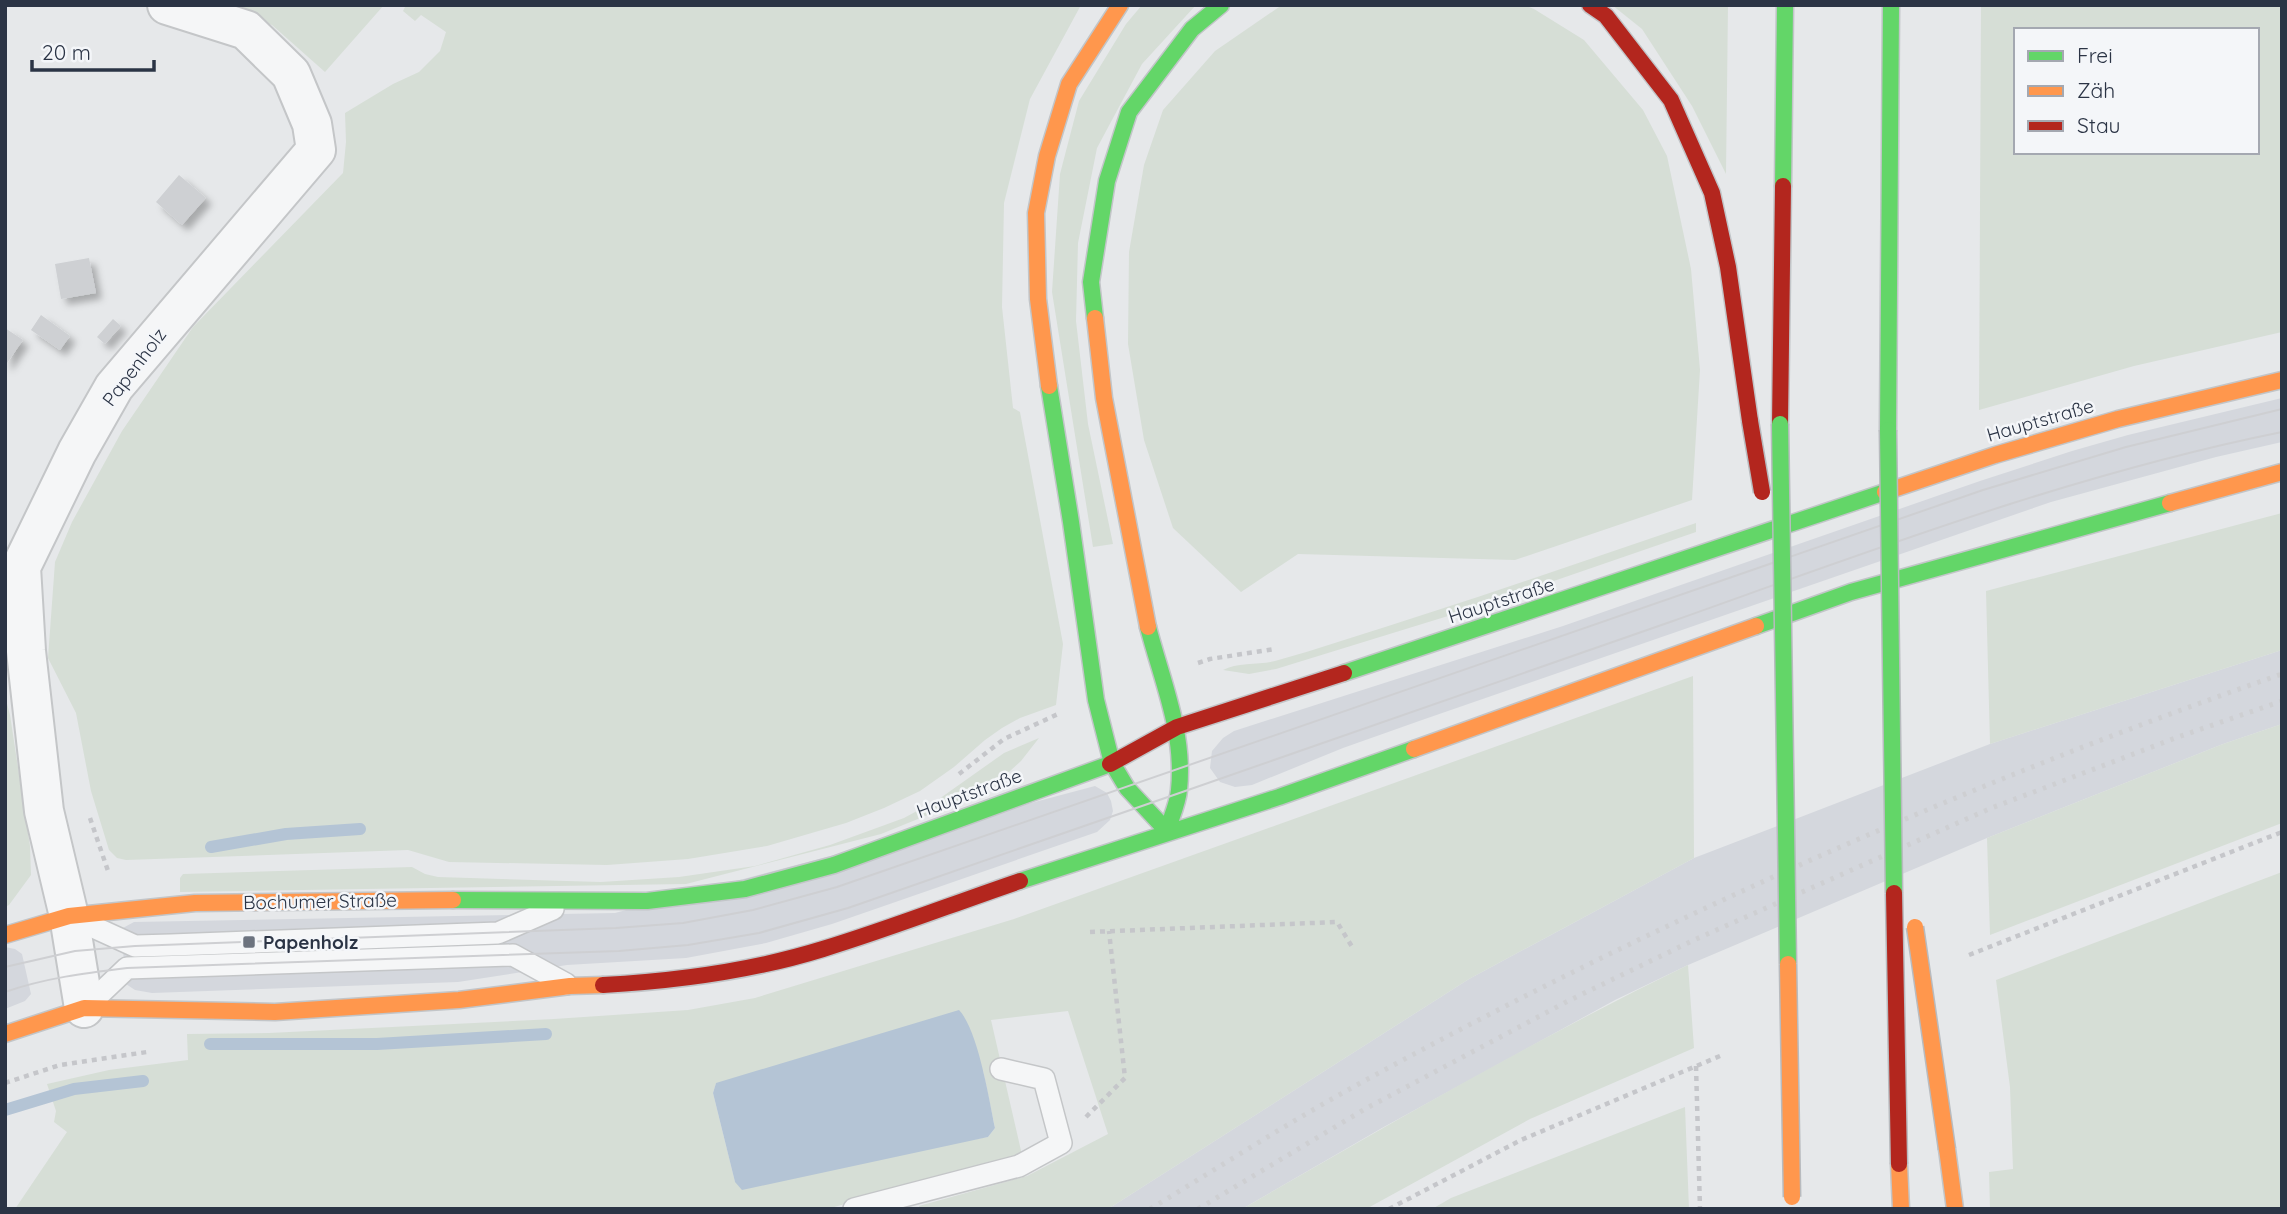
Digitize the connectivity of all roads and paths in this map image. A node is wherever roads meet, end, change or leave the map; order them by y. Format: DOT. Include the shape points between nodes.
graph roads {
  1 [pos="167,5"];
  2 [pos="1120,5"];
  3 [pos="1221,5"];
  4 [pos="1591,5"];
  5 [pos="1785,5"];
  6 [pos="1891,5"];
  7 [pos="2282,380"];
  8 [pos="2282,472"];
  9 [pos="1782,618"];
  10 [pos="1177,727"];
  11 [pos="1112,762"];
  12 [pos="1891,765"];
  13 [pos="1167,831"];
  14 [pos="2282,832"];
  15 [pos="1909,888"];
  16 [pos="745,889"];
  17 [pos="571,902"];
  18 [pos="69,916"];
  19 [pos="1913,916"];
  20 [pos="1109,931"];
  21 [pos="1090,932"];
  22 [pos="5,935"];
  23 [pos="1354,950"];
  24 [pos="1969,955"];
  25 [pos="570,986"];
  26 [pos="84,1008"];
  27 [pos="5,1034"];
  28 [pos="148,1052"];
  29 [pos="1720,1056"];
  30 [pos="1696,1066"];
  31 [pos="1001,1069"];
  32 [pos="5,1083"];
  33 [pos="1061,1143"];
  34 [pos="1792,1203"];
  35 [pos="854,1209"];
  36 [pos="1389,1209"];
  37 [pos="1700,1209"];
  38 [pos="1900,1209"];
  39 [pos="1955,1209"];
  1 -- 18 [label="street, Papenholz" via="246,30 282,65 304,103 316,150 114,387 21,567 44,811"];
  2 -- 11 [label="main road" via="1069,84 1036,213 1038,299 1049,387 1096,699"];
  3 -- 10 [label="main road" via="1192,29 1129,113 1107,181 1091,282 1104,398 1142,601"];
  4 -- 9 [label="main road, bridge" via="1606,16 1671,100 1712,193 1728,267"];
  5 -- 9 [label="main road, bridge"];
  6 -- 12 [label="main road, bridge"];
  7 -- 10 [label="main road, Hauptstraße" via="2118,419 1995,455"];
  8 -- 13 [label="main road" via="1851,592 1279,797"];
  9 -- 34 [label="main road, bridge"];
  10 -- 11 [label="main road, Hauptstraße"];
  10 -- 13 [label="main road" via="1179,793"];
  11 -- 13 [label="main road" via="1128,788"];
  11 -- 16 [label="main road, Hauptstraße" via="834,865"];
  12 -- 15 [label="main road, bridge"];
  12 -- 38 [label="main road, bridge"];
  13 -- 25 [label="main road" via="823,949 752,967 660,982"];
  14 -- 24 [label="path"];
  16 -- 17 [label="main road, Bochumer Straße" via="648,901"];
  17 -- 18 [label="main road, Bochumer Straße" via="208,903"];
  17 -- 18 [label="lane, Bochumer Straße" via="498,933 171,945 135,946"];
  18 -- 22 [label="main road, Bochumer Straße"];
  18 -- 26 [label="street, Papenholz"];
  19 -- 39 [label="main road, bridge"];
  20 -- 21 [label="path"];
  20 -- 23 [label="path" via="1337,922"];
  20 -- 33 [label="path" via="1125,1078"];
  25 -- 26 [label="main road" via="459,1000 275,1012"];
  25 -- 26 [label="lane" via="513,955 127,968"];
  26 -- 27 [label="main road"];
  28 -- 32 [label="path" via="60,1065"];
  29 -- 30 [label="path"];
  30 -- 36 [label="path" via="1521,1140"];
  30 -- 37 [label="path"];
  31 -- 33 [label="lane" via="1044,1079"];
  33 -- 35 [label="lane" via="1019,1166"];
}
